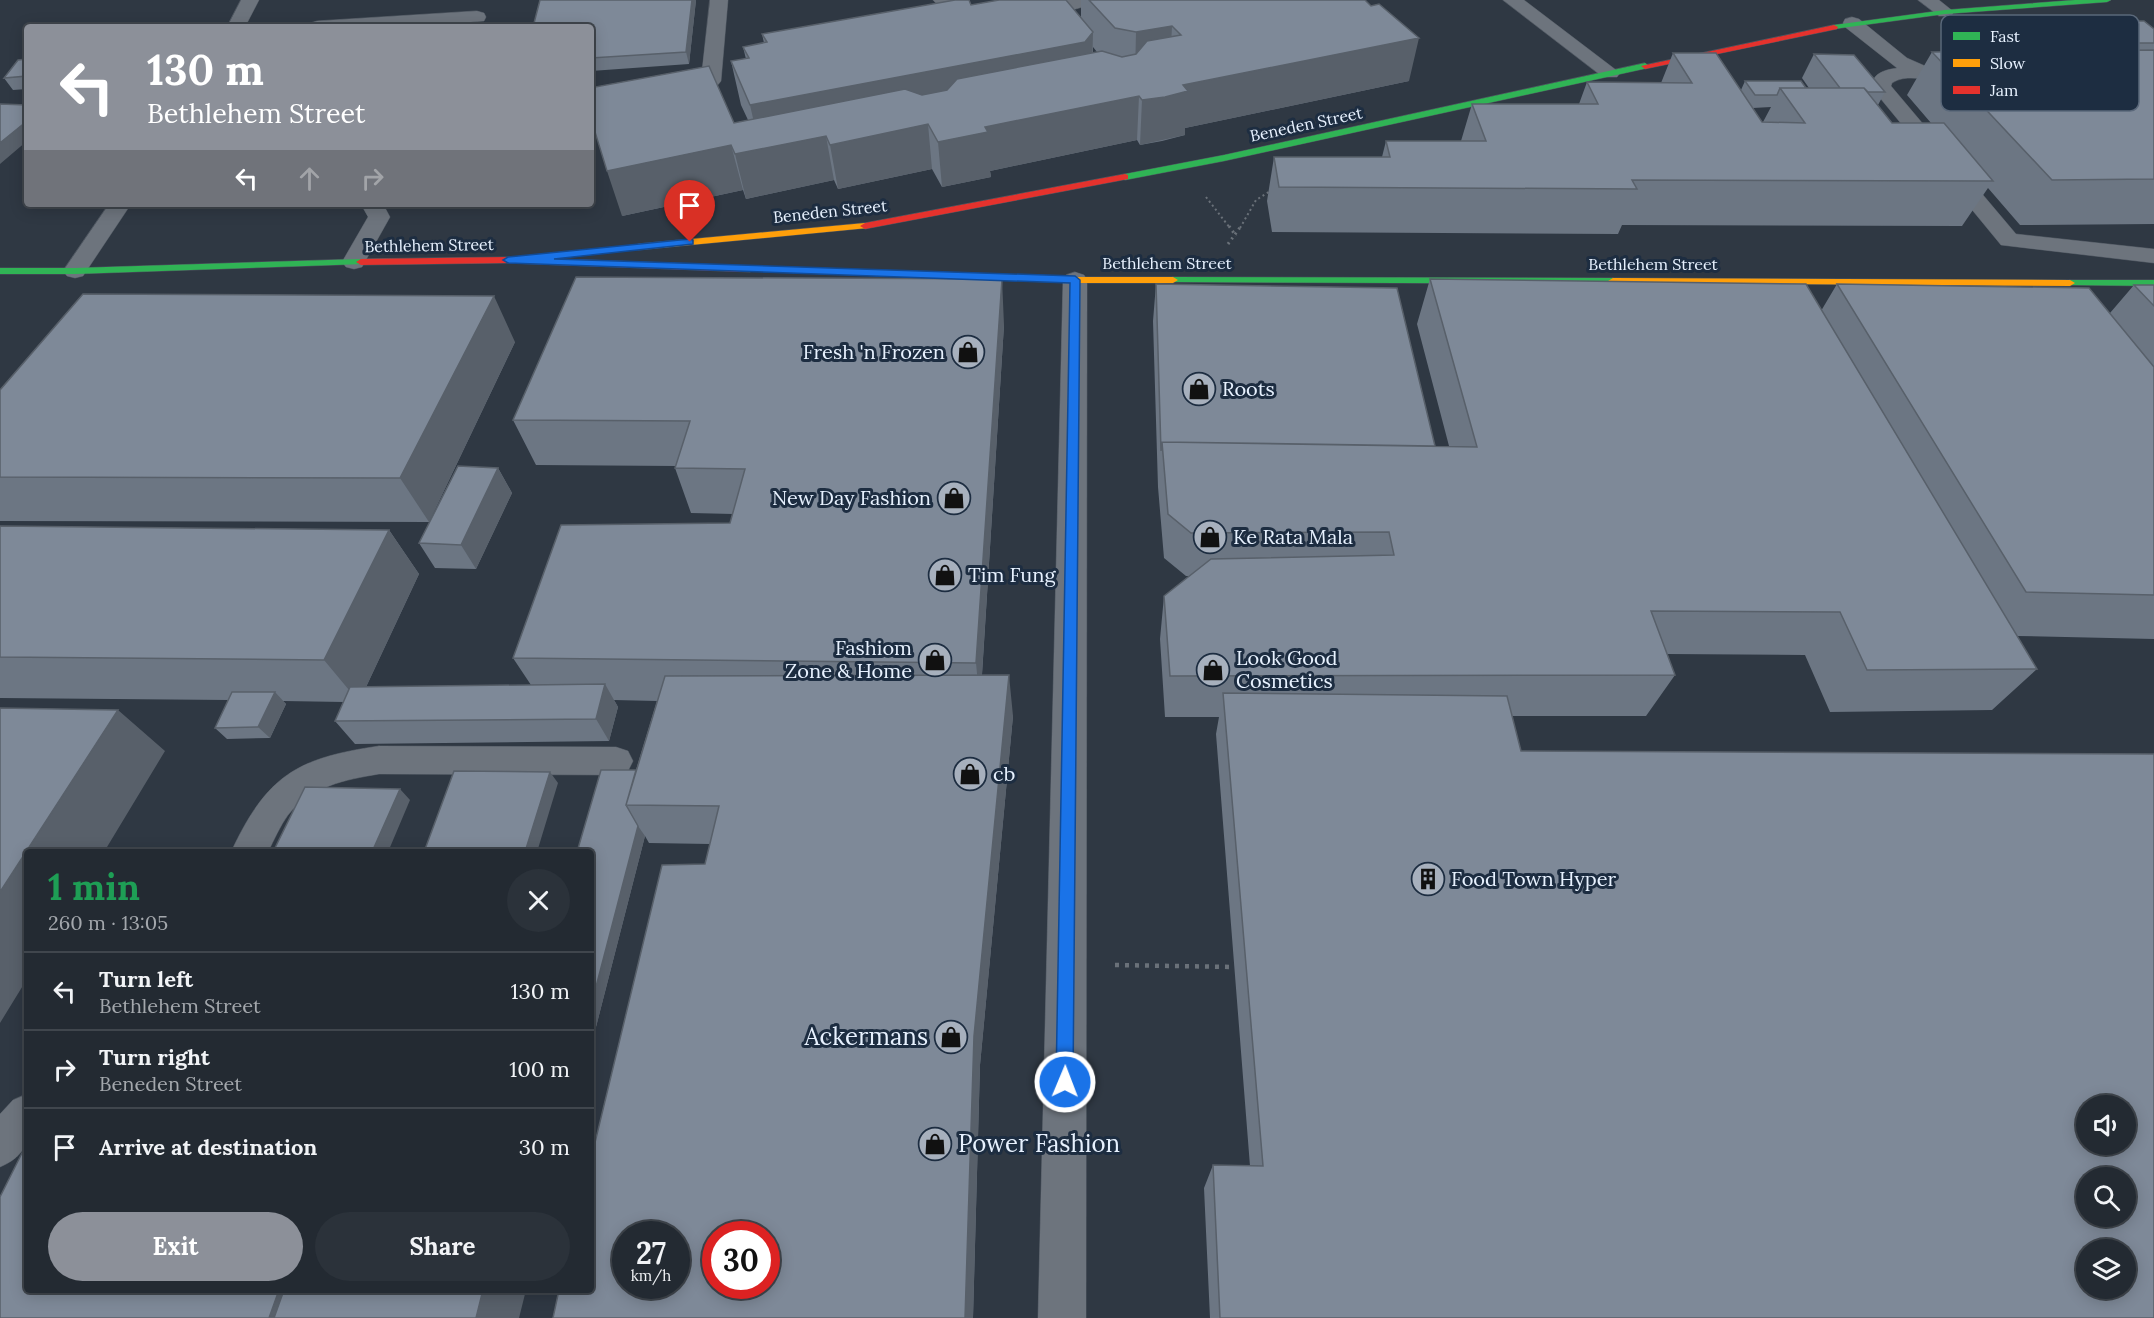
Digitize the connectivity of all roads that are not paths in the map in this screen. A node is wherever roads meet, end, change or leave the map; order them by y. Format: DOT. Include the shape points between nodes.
graph roads {
  1 [pos="250,0"];
  2 [pos="719,0"];
  3 [pos="942,0"];
  4 [pos="1087,0"];
  5 [pos="1512,0"];
  6 [pos="1928,0"];
  7 [pos="2107,0"];
  8 [pos="1945,12"];
  9 [pos="477,17"];
  10 [pos="1852,23"];
  11 [pos="238,24"];
  12 [pos="365,24"];
  13 [pos="1914,70"];
  14 [pos="1610,73"];
  15 [pos="1941,75"];
  16 [pos="658,99"];
  17 [pos="118,207"];
  18 [pos="374,207"];
  19 [pos="2154,256"];
  20 [pos="508,260"];
  21 [pos="354,262"];
  22 [pos="0,271"];
  23 [pos="75,271"];
  24 [pos="1075,280"];
  25 [pos="2154,283"];
  26 [pos="616,761"];
  27 [pos="251,849"];
  28 [pos="24,1118"];
  29 [pos="0,1146"];
  30 [pos="1062,1318"];
  1 -- 11 [label="lane"];
  2 -- 16 [label="lane" via="711,81 696,91"];
  3 -- 4 [label="lane" via="974,12 1001,16 1034,14"];
  5 -- 14 [label="lane"];
  6 -- 8 [label="lane"];
  7 -- 8 [label="main road, Beneden Street"];
  8 -- 10 [label="main road, Beneden Street"];
  9 -- 12 [label="lane"];
  10 -- 13 [label="lane"];
  10 -- 14 [label="main road, Beneden Street"];
  13 -- 15 [label="lane"];
  13 -- 19 [label="lane" via="1890,75 1882,80 1881,87 2009,240"];
  14 -- 20 [label="main road, Beneden Street" via="1224,158 872,225"];
  17 -- 23 [label="lane"];
  18 -- 21 [label="lane" via="379,217"];
  20 -- 21 [label="main road, Bethlehem Street"];
  20 -- 24 [label="main road, Bethlehem Street"];
  21 -- 23 [label="main road, Bethlehem Street"];
  22 -- 23 [label="main road, Bethlehem Street"];
  24 -- 25 [label="main road, Bethlehem Street"];
  24 -- 30 [label="street"];
  26 -- 27 [label="lane" via="379,760 339,766 301,782 276,806"];
  28 -- 29 [label="lane"];
}
